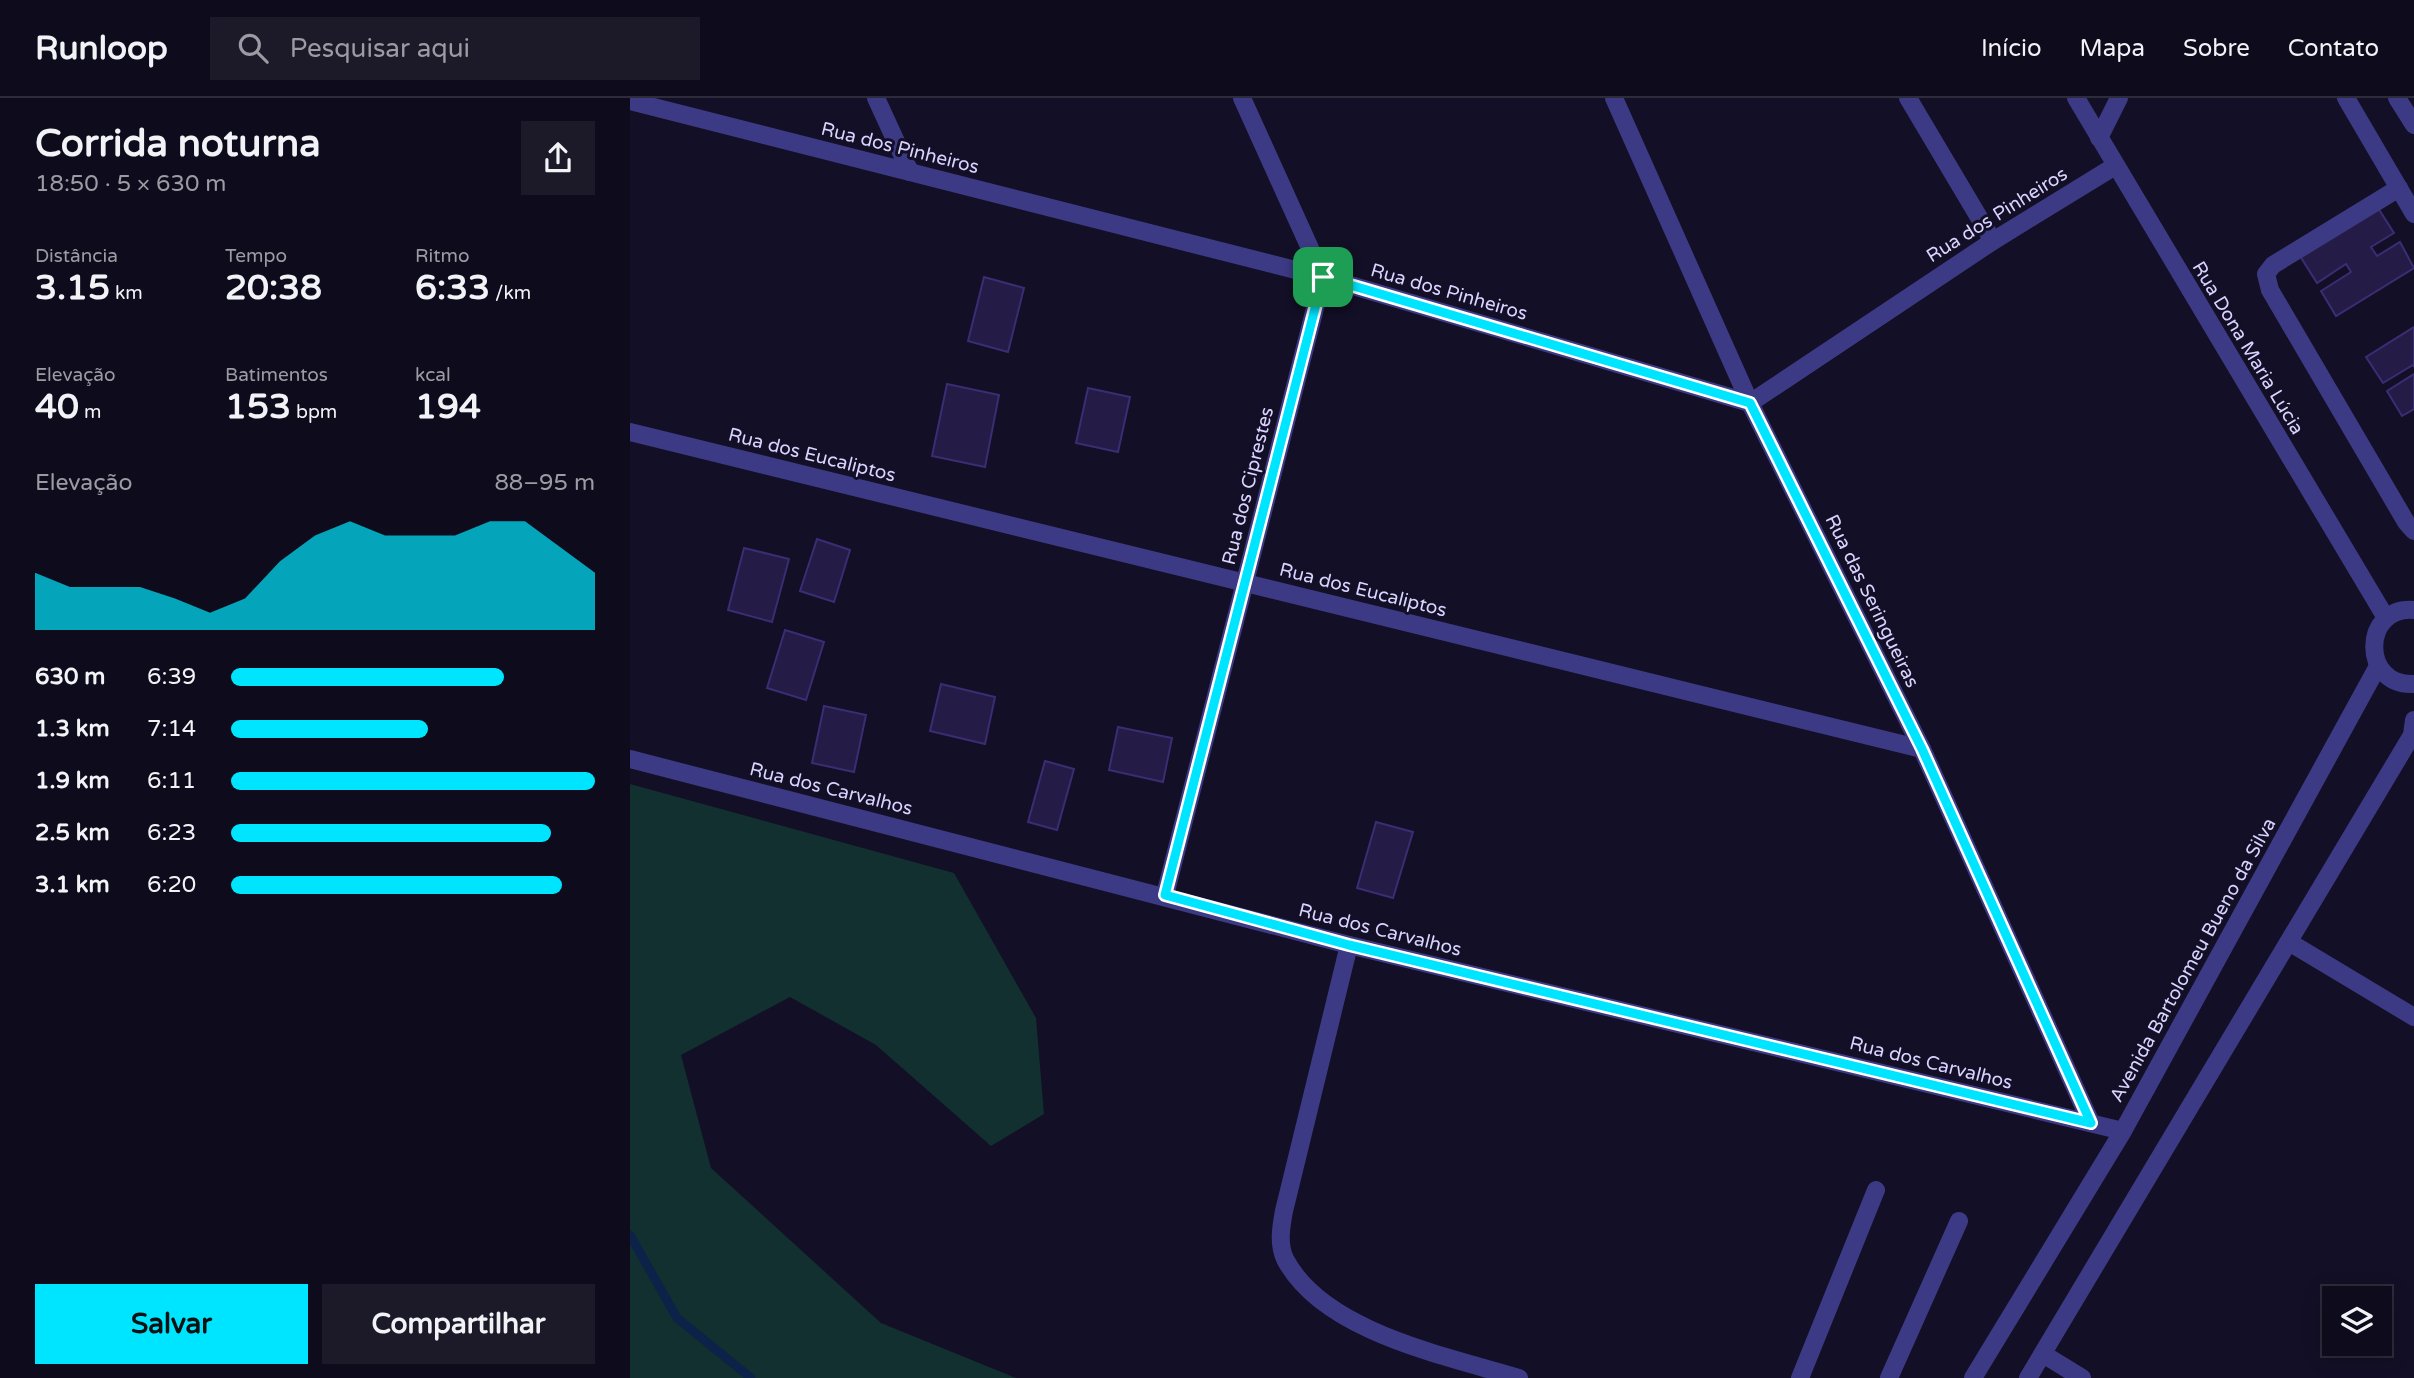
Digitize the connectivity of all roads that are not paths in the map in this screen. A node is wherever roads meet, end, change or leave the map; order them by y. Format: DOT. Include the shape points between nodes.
graph roads {
  1 [pos="876,98"];
  2 [pos="1242,98"];
  3 [pos="1614,98"];
  4 [pos="1908,98"];
  5 [pos="2076,98"];
  6 [pos="2119,98"];
  7 [pos="2346,98"];
  8 [pos="2397,98"];
  9 [pos="630,101"];
  10 [pos="2414,125"];
  11 [pos="2099,138"];
  12 [pos="2115,166"];
  13 [pos="910,172"];
  14 [pos="2399,188"];
  15 [pos="2414,214"];
  16 [pos="1993,241"];
  17 [pos="1323,277"];
  18 [pos="1750,403"];
  19 [pos="630,432"];
  20 [pos="2414,531"];
  21 [pos="1244,583"];
  22 [pos="2412,607"];
  23 [pos="2386,618"];
  24 [pos="2378,666"];
  25 [pos="2414,684"];
  26 [pos="2414,720"];
  27 [pos="1922,749"];
  28 [pos="630,759"];
  29 [pos="1165,895"];
  30 [pos="2289,942"];
  31 [pos="1349,945"];
  32 [pos="2414,1017"];
  33 [pos="2091,1123"];
  34 [pos="2123,1131"];
  35 [pos="1876,1190"];
  36 [pos="1959,1222"];
  37 [pos="2043,1354"];
  38 [pos="1519,1378"];
  39 [pos="1800,1378"];
  40 [pos="1889,1378"];
  41 [pos="1973,1378"];
  42 [pos="2028,1378"];
  43 [pos="2082,1378"];
  1 -- 13 [label="street"];
  2 -- 17 [label="street"];
  3 -- 18 [label="street, Rua das Seringueiras"];
  4 -- 16 [label="street"];
  5 -- 11 [label="street, Rua Dona Maria Lúcia"];
  6 -- 11 [label="street"];
  7 -- 14 [label="street"];
  8 -- 10 [label="street"];
  9 -- 13 [label="street, Rua dos Pinheiros"];
  11 -- 12 [label="street, Rua Dona Maria Lúcia"];
  12 -- 16 [label="street, Rua dos Pinheiros"];
  12 -- 23 [label="street, Rua Dona Maria Lúcia"];
  13 -- 17 [label="street, Rua dos Pinheiros"];
  14 -- 15 [label="street"];
  14 -- 20 [label="street" via="2273,265 2266,274 2276,302"];
  16 -- 18 [label="street, Rua dos Pinheiros"];
  17 -- 18 [label="street, Rua dos Pinheiros"];
  17 -- 21 [label="street, Rua dos Ciprestes"];
  18 -- 27 [label="street, Rua das Seringueiras"];
  19 -- 21 [label="street, Rua dos Eucaliptos"];
  21 -- 27 [label="street, Rua dos Eucaliptos"];
  21 -- 29 [label="street, Rua dos Ciprestes"];
  22 -- 23 [label="street"];
  23 -- 24 [label="street, Avenida Bartolomeu Bueno da Silva" via="2373,640"];
  24 -- 25 [label="street" via="2395,681"];
  24 -- 34 [label="street, Avenida Bartolomeu Bueno da Silva"];
  26 -- 30 [label="street" via="2412,735"];
  27 -- 33 [label="street, Rua das Seringueiras"];
  28 -- 29 [label="street, Rua dos Carvalhos"];
  29 -- 31 [label="street, Rua dos Carvalhos"];
  30 -- 32 [label="street"];
  30 -- 37 [label="street"];
  31 -- 33 [label="street, Rua dos Carvalhos"];
  31 -- 38 [label="street" via="1284,1211 1280,1234 1284,1257 1301,1282 1364,1326"];
  33 -- 34 [label="street, Rua dos Carvalhos"];
  34 -- 41 [label="street, Avenida Bartolomeu Bueno da Silva"];
  35 -- 39 [label="street"];
  36 -- 40 [label="street"];
  37 -- 42 [label="street"];
  37 -- 43 [label="street"];
}
